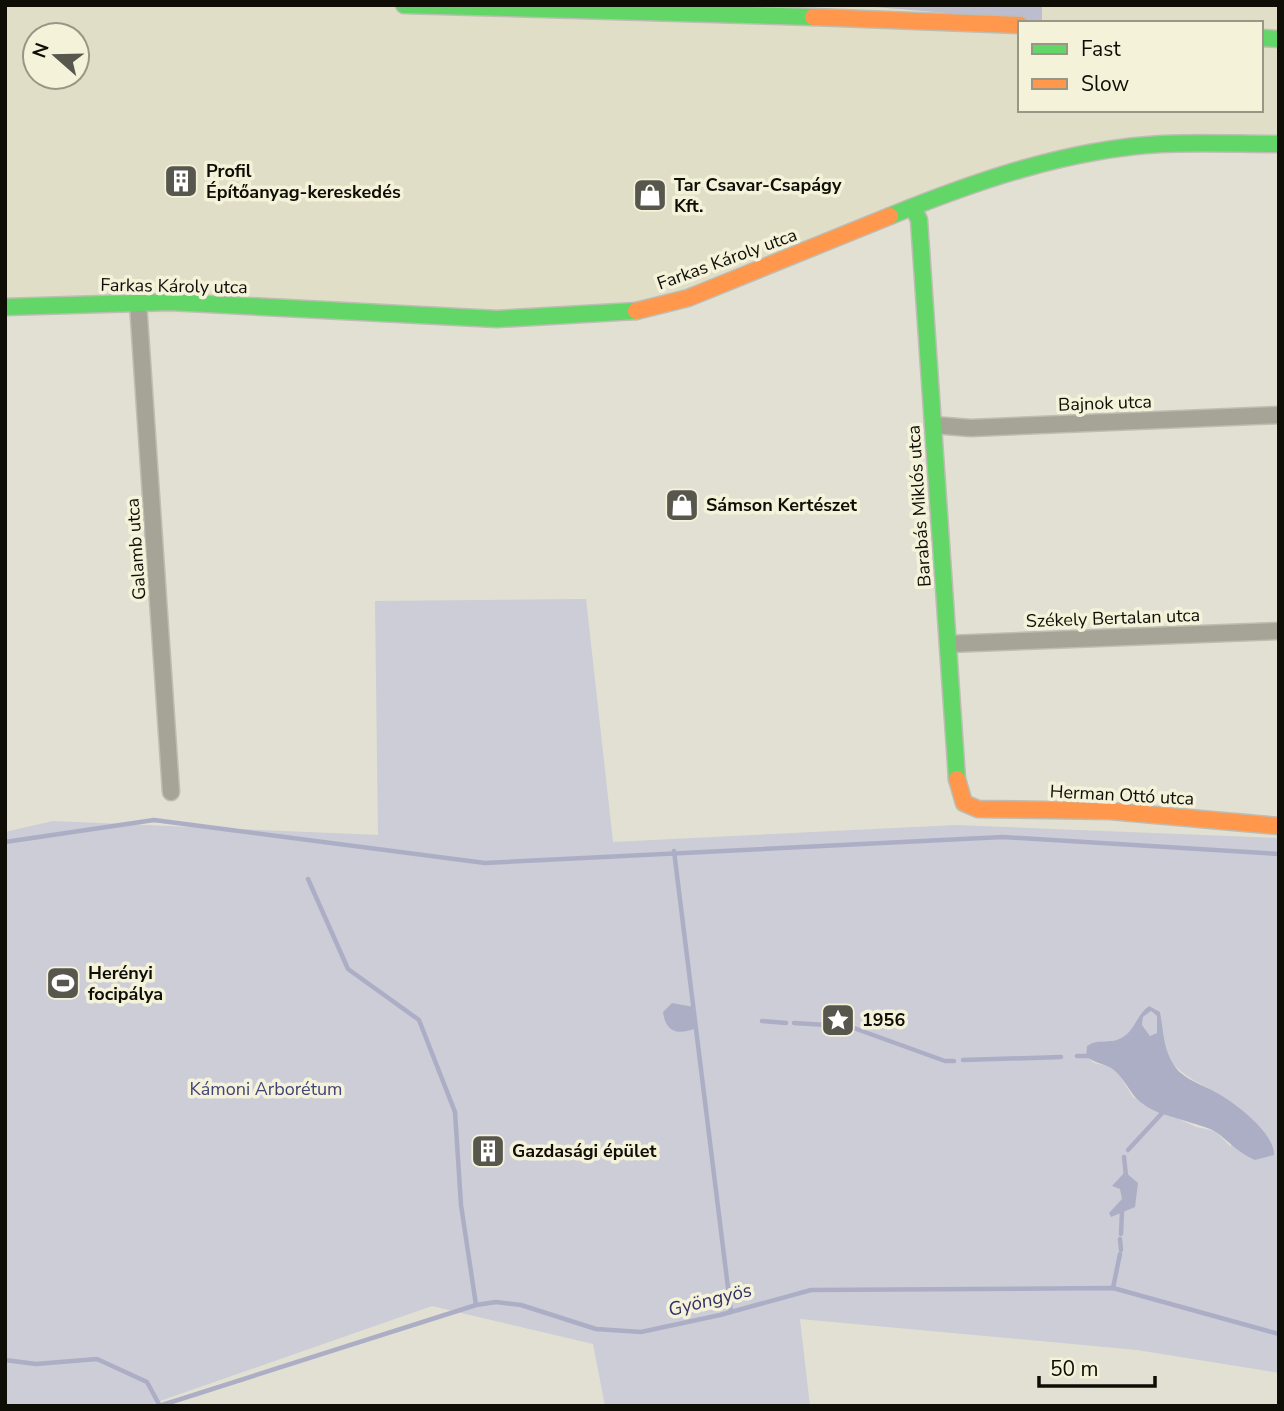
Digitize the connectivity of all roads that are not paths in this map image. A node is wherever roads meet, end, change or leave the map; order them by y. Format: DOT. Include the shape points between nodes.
graph roads {
  1 [pos="404,5"];
  2 [pos="1018,25"];
  3 [pos="1279,144"];
  4 [pos="913,207"];
  5 [pos="138,303"];
  6 [pos="5,307"];
  7 [pos="1279,415"];
  8 [pos="933,425"];
  9 [pos="1279,631"];
  10 [pos="948,644"];
  11 [pos="171,792"];
  12 [pos="964,803"];
  13 [pos="1279,826"];
  1 -- 2 [label="street"];
  3 -- 4 [label="street, Farkas Károly utca" via="1161,144 1085,154 999,176"];
  4 -- 5 [label="street, Farkas Károly utca" via="688,298 626,313 497,319"];
  4 -- 8 [label="street, Barabás Miklós utca" via="919,220"];
  5 -- 6 [label="street, Farkas Károly utca"];
  5 -- 11 [label="street, Galamb utca"];
  7 -- 8 [label="street, Bajnok utca" via="971,428"];
  8 -- 10 [label="street, Barabás Miklós utca"];
  9 -- 10 [label="street, Székely Bertalan utca"];
  10 -- 12 [label="street, Barabás Miklós utca" via="958,787"];
  12 -- 13 [label="street, Herman Ottó utca" via="978,810 1110,811"];
}
